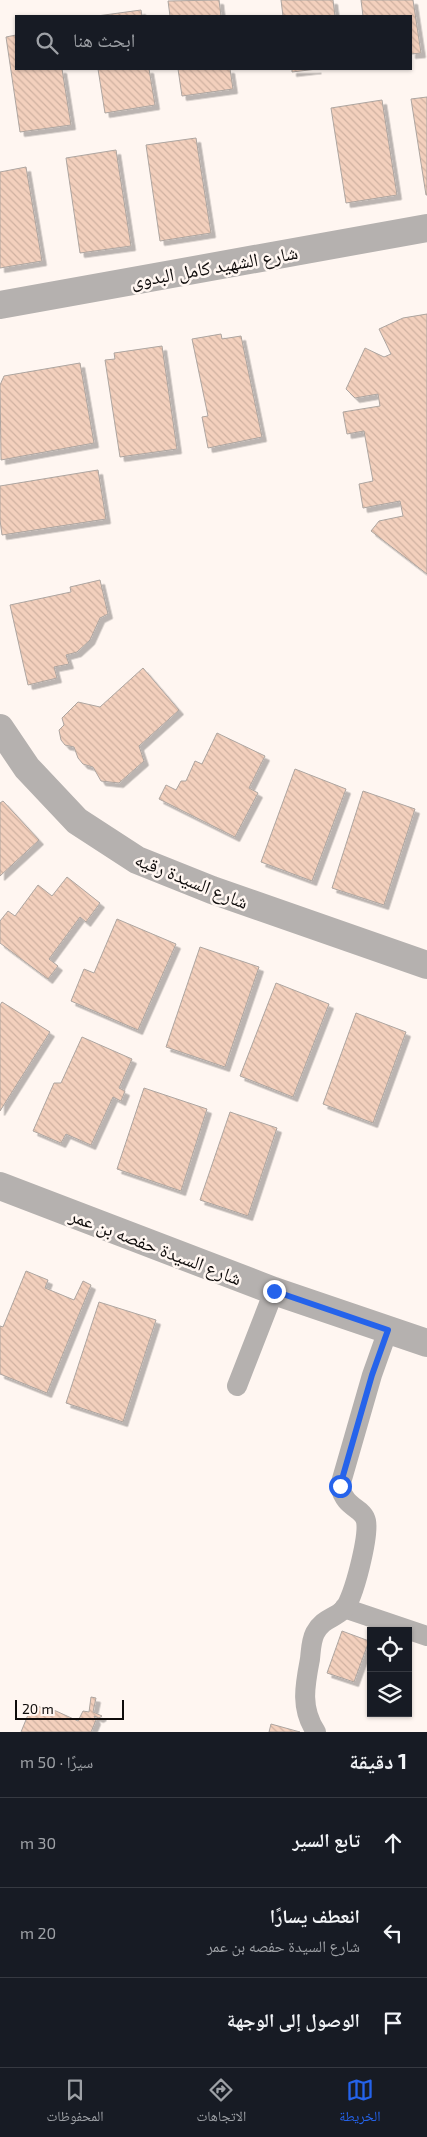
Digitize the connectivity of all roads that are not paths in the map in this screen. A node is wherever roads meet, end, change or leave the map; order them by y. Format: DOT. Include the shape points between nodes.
graph roads {
  1 [pos="427,228"];
  2 [pos="0,305"];
  3 [pos="0,728"];
  4 [pos="427,966"];
  5 [pos="0,1186"];
  6 [pos="274,1291"];
  7 [pos="388,1330"];
  8 [pos="427,1343"];
  9 [pos="237,1386"];
  10 [pos="344,1608"];
  11 [pos="427,1636"];
  12 [pos="316,1732"];
  1 -- 2 [label="street, شارع الشهيد كامل البدوى"];
  3 -- 4 [label="street, شارع السيدة رقيه" via="27,768 77,821 138,860 212,890"];
  5 -- 6 [label="street, شارع السيدة حفصه بن عمر"];
  6 -- 7 [label="street, شارع السيدة حفصه بن عمر"];
  6 -- 9 [label="lane"];
  7 -- 8 [label="street, شارع السيدة حفصه بن عمر"];
  7 -- 10 [label="lane" via="340,1486 342,1497 363,1515 366,1522 362,1558 350,1599"];
  10 -- 11 [label="lane"];
  10 -- 12 [label="lane" via="322,1624 312,1643 304,1691 307,1717"];
}
